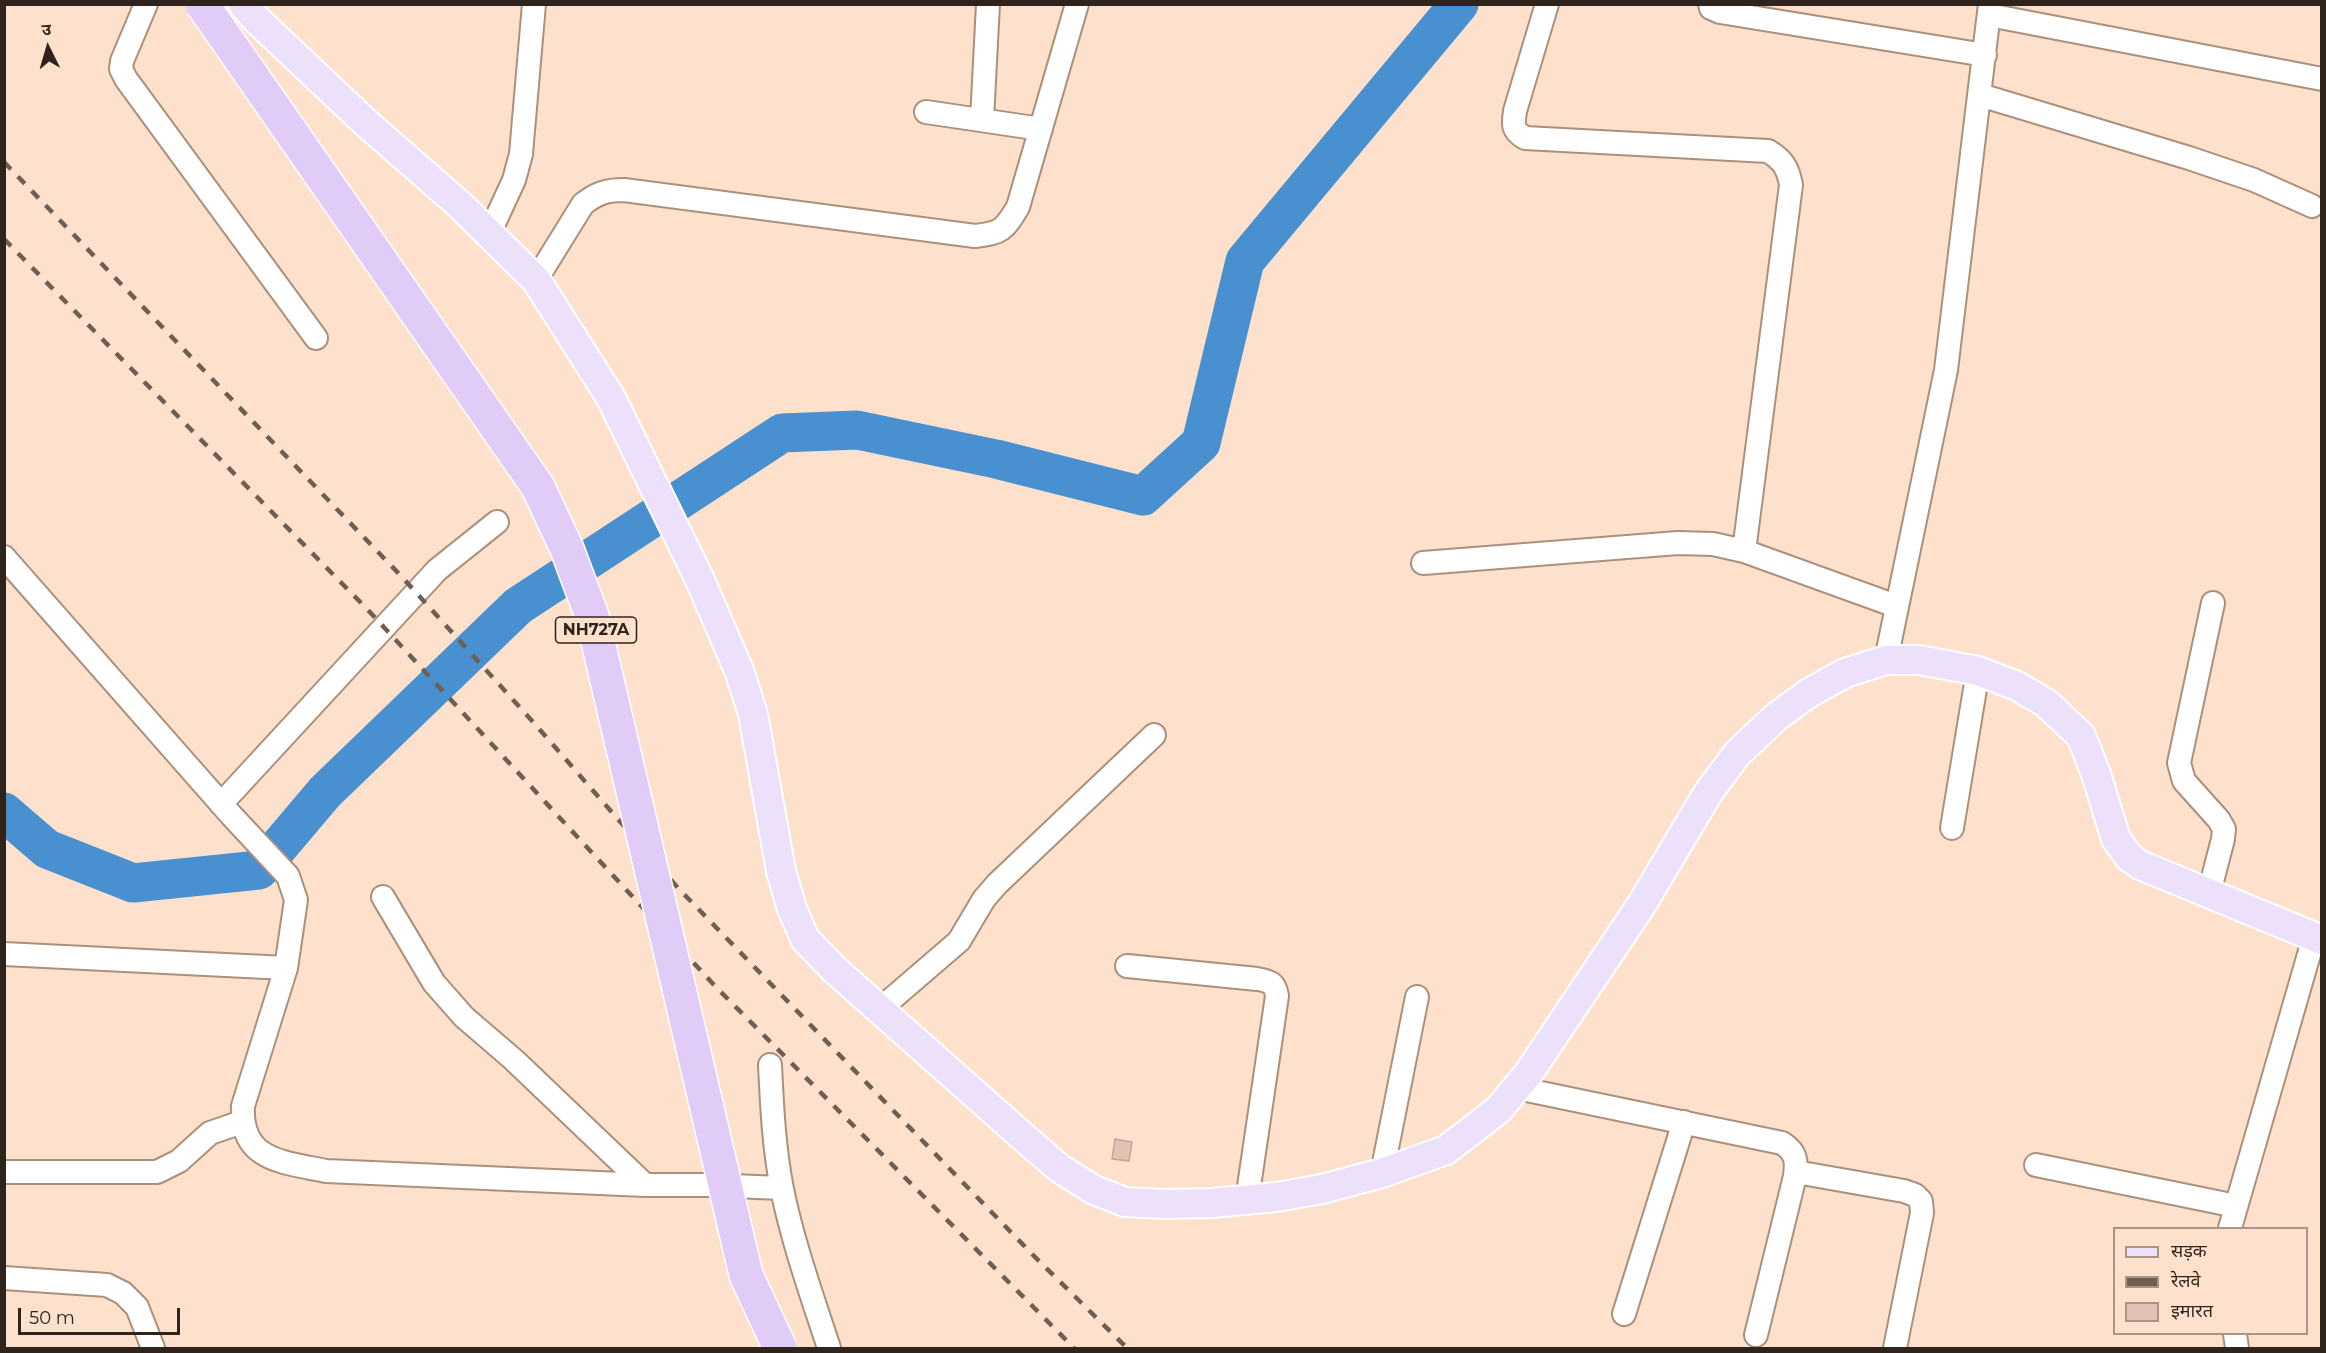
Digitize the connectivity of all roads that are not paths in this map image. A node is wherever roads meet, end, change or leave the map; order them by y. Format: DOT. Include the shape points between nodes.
graph roads {
  1 [pos="146,4"];
  2 [pos="202,4"];
  3 [pos="243,4"];
  4 [pos="534,4"];
  5 [pos="988,4"];
  6 [pos="1077,4"];
  7 [pos="1547,4"];
  8 [pos="1710,4"];
  9 [pos="1990,10"];
  10 [pos="1985,55"];
  11 [pos="2322,79"];
  12 [pos="1980,95"];
  13 [pos="926,112"];
  14 [pos="982,120"];
  15 [pos="1041,129"];
  16 [pos="2312,206"];
  17 [pos="489,234"];
  18 [pos="536,280"];
  19 [pos="316,338"];
  20 [pos="497,522"];
  21 [pos="1744,551"];
  22 [pos="4,558"];
  23 [pos="1423,563"];
  24 [pos="2213,603"];
  25 [pos="1896,606"];
  26 [pos="1886,660"];
  27 [pos="1978,671"];
  28 [pos="1154,735"];
  29 [pos="226,809"];
  30 [pos="1952,828"];
  31 [pos="2209,893"];
  32 [pos="383,897"];
  33 [pos="2318,939"];
  34 [pos="4,954"];
  35 [pos="1127,966"];
  36 [pos="286,968"];
  37 [pos="1418,997"];
  38 [pos="880,1010"];
  39 [pos="770,1065"];
  40 [pos="1517,1088"];
  41 [pos="242,1122"];
  42 [pos="1684,1122"];
  43 [pos="2036,1165"];
  44 [pos="4,1172"];
  45 [pos="1796,1172"];
  46 [pos="1382,1173"];
  47 [pos="645,1185"];
  48 [pos="781,1188"];
  49 [pos="1247,1200"];
  50 [pos="2236,1206"];
  51 [pos="2230,1227"];
  52 [pos="4,1278"];
  53 [pos="1624,1314"];
  54 [pos="1756,1335"];
  55 [pos="153,1348"];
  56 [pos="780,1348"];
  57 [pos="829,1348"];
  58 [pos="1895,1348"];
  1 -- 19 [label="street" via="122,61 126,79"];
  2 -- 56 [label="highway, NH727A, bridge" via="538,487 567,549 592,616 746,1275"];
  3 -- 17 [label="main road"];
  4 -- 17 [label="street" via="521,154 514,180"];
  5 -- 14 [label="street"];
  6 -- 15 [label="street"];
  7 -- 21 [label="street" via="1515,111 1516,132 1525,138 1768,151 1780,158 1789,171 1789,209"];
  8 -- 10 [label="street" via="1720,12"];
  9 -- 10 [label="street"];
  9 -- 11 [label="street"];
  10 -- 12 [label="street"];
  12 -- 16 [label="street" via="2189,158 2254,180"];
  12 -- 25 [label="street" via="1946,370"];
  13 -- 14 [label="street"];
  14 -- 15 [label="street"];
  15 -- 18 [label="street" via="1018,207 996,234 975,236 608,190 583,204"];
  17 -- 18 [label="main road"];
  18 -- 38 [label="main road" via="610,398 700,580 740,673 753,714 781,871 806,939"];
  20 -- 29 [label="street" via="437,570"];
  21 -- 23 [label="street" via="1713,544 1678,543"];
  21 -- 25 [label="street"];
  22 -- 29 [label="street"];
  24 -- 31 [label="street" via="2179,763 2184,782 2224,829"];
  25 -- 26 [label="street"];
  26 -- 27 [label="main road" via="1918,660"];
  26 -- 40 [label="main road" via="1845,673 1809,693 1776,717 1737,754 1708,793 1642,904"];
  27 -- 30 [label="street"];
  27 -- 31 [label="main road" via="2017,686 2046,703 2081,736 2115,839 2129,857"];
  28 -- 38 [label="street" via="997,884 959,941"];
  29 -- 36 [label="street" via="288,876 296,900"];
  31 -- 33 [label="main road"];
  32 -- 47 [label="street" via="434,983 464,1017"];
  33 -- 50 [label="street"];
  34 -- 36 [label="street"];
  35 -- 49 [label="street" via="1257,979 1270,981 1276,987"];
  36 -- 41 [label="street" via="243,1106"];
  37 -- 46 [label="street"];
  38 -- 49 [label="main road" via="1059,1168 1094,1190 1125,1202"];
  39 -- 48 [label="street" via="772,1123"];
  40 -- 42 [label="street"];
  40 -- 46 [label="main road" via="1498,1110 1446,1150"];
  41 -- 44 [label="street" via="210,1133 179,1161 157,1172"];
  41 -- 47 [label="street" via="245,1134 262,1153 282,1162 326,1171"];
  42 -- 45 [label="street" via="1782,1143 1792,1149"];
  42 -- 53 [label="street"];
  43 -- 50 [label="street"];
  45 -- 54 [label="street"];
  45 -- 58 [label="street" via="1904,1191 1921,1201 1922,1213"];
  46 -- 49 [label="main road" via="1322,1190"];
  47 -- 48 [label="street"];
  48 -- 57 [label="street"];
  50 -- 51 [label="street"];
  52 -- 55 [label="street" via="107,1285 123,1293 137,1307"];
}
